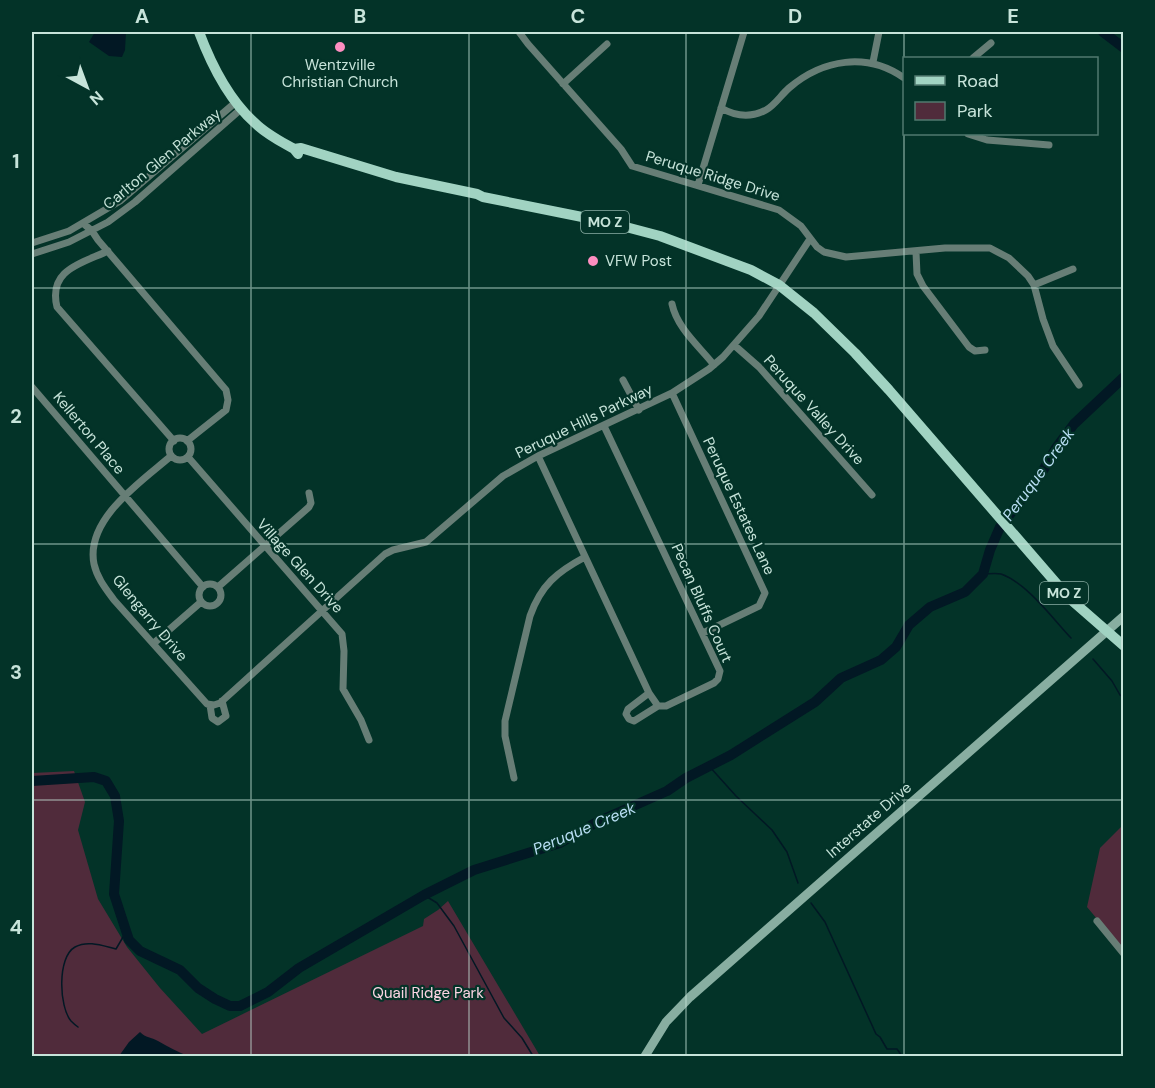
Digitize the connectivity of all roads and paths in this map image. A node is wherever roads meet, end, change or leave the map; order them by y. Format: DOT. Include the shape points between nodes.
graph roads {
  1 [pos="200,32"];
  2 [pos="519,32"];
  3 [pos="744,32"];
  4 [pos="879,32"];
  5 [pos="991,43"];
  6 [pos="607,44"];
  7 [pos="974,57"];
  8 [pos="873,62"];
  9 [pos="903,77"];
  10 [pos="563,84"];
  11 [pos="239,105"];
  12 [pos="721,108"];
  13 [pos="971,135"];
  14 [pos="1049,145"];
  15 [pos="698,185"];
  16 [pos="84,224"];
  17 [pos="93,231"];
  18 [pos="810,239"];
  19 [pos="32,243"];
  20 [pos="108,251"];
  21 [pos="916,252"];
  22 [pos="32,254"];
  23 [pos="1073,269"];
  24 [pos="779,285"];
  25 [pos="1034,285"];
  26 [pos="672,304"];
  27 [pos="734,345"];
  28 [pos="985,350"];
  29 [pos="714,365"];
  30 [pos="623,380"];
  31 [pos="1079,385"];
  32 [pos="32,387"];
  33 [pos="672,393"];
  34 [pos="639,410"];
  35 [pos="604,426"];
  36 [pos="174,441"];
  37 [pos="187,441"];
  38 [pos="171,456"];
  39 [pos="538,456"];
  40 [pos="188,458"];
  41 [pos="309,493"];
  42 [pos="872,495"];
  43 [pos="125,497"];
  44 [pos="265,547"];
  45 [pos="585,557"];
  46 [pos="203,587"];
  47 [pos="218,587"];
  48 [pos="201,602"];
  49 [pos="322,611"];
  50 [pos="1124,616"];
  51 [pos="1106,631"];
  52 [pos="703,633"];
  53 [pos="154,643"];
  54 [pos="1124,646"];
  55 [pos="649,693"];
  56 [pos="222,701"];
  57 [pos="212,705"];
  58 [pos="658,706"];
  59 [pos="369,740"];
  60 [pos="513,778"];
  61 [pos="1096,921"];
  62 [pos="1124,954"];
  63 [pos="645,1056"];
  1 -- 11 [label="main road, MO Z" via="212,64"];
  2 -- 10 [label="street, Peruque Ridge Drive"];
  3 -- 12 [label="street"];
  4 -- 8 [label="street"];
  5 -- 7 [label="street"];
  6 -- 10 [label="street"];
  8 -- 9 [label="street"];
  8 -- 12 [label="street" via="836,63 820,68 787,89 766,110 738,115"];
  10 -- 15 [label="street, Peruque Ridge Drive" via="632,166"];
  11 -- 16 [label="street, Carlton Glen Parkway" via="120,201"];
  11 -- 17 [label="street, Carlton Glen Parkway" via="135,202"];
  11 -- 24 [label="main road, MO Z" via="255,123 294,149 396,177 660,236 751,270"];
  12 -- 15 [label="street"];
  13 -- 14 [label="street"];
  15 -- 18 [label="street, Peruque Ridge Drive" via="779,210 801,226"];
  16 -- 17 [label="street"];
  16 -- 19 [label="street, Carlton Glen Parkway"];
  17 -- 20 [label="street"];
  17 -- 22 [label="street, Carlton Glen Parkway"];
  18 -- 21 [label="street, Peruque Ridge Drive" via="824,252 846,257"];
  18 -- 24 [label="street, Peruque Hills Parkway"];
  20 -- 36 [label="street" via="61,276 54,296 57,308"];
  20 -- 37 [label="street" via="226,390 225,410"];
  21 -- 25 [label="street, Peruque Ridge Drive" via="990,248 1009,258"];
  21 -- 28 [label="street" via="923,286 969,347"];
  23 -- 25 [label="street"];
  24 -- 27 [label="street, Peruque Hills Parkway"];
  24 -- 51 [label="main road, MO Z" via="855,353 1025,550 1076,606"];
  25 -- 31 [label="street, Peruque Ridge Drive" via="1053,346"];
  26 -- 29 [label="street" via="680,325"];
  27 -- 29 [label="street, Peruque Hills Parkway"];
  27 -- 42 [label="street, Peruque Valley Drive" via="759,367"];
  29 -- 33 [label="street, Peruque Hills Parkway"];
  30 -- 34 [label="street"];
  32 -- 43 [label="street, Kellerton Place"];
  33 -- 34 [label="street, Peruque Hills Parkway"];
  33 -- 52 [label="street, Peruque Estates Lane" via="765,593 759,606"];
  34 -- 35 [label="street, Peruque Hills Parkway"];
  35 -- 39 [label="street, Peruque Hills Parkway"];
  35 -- 52 [label="street, Pecan Bluffs Court"];
  36 -- 37 [label="street"];
  36 -- 38 [label="street"];
  37 -- 40 [label="street" via="191,446"];
  38 -- 40 [label="street" via="176,460"];
  38 -- 43 [label="street, Glengarry Drive"];
  39 -- 45 [label="street"];
  39 -- 49 [label="street, Peruque Hills Parkway" via="503,476 426,542 385,554"];
  40 -- 44 [label="street, Village Glen Drive"];
  41 -- 44 [label="street" via="309,507"];
  43 -- 46 [label="street, Kellerton Place"];
  43 -- 53 [label="street, Glengarry Drive" via="100,527 94,563 114,600"];
  44 -- 47 [label="street"];
  44 -- 49 [label="street, Village Glen Drive"];
  45 -- 55 [label="street"];
  45 -- 60 [label="street" via="546,584 530,616 506,721"];
  46 -- 47 [label="street"];
  46 -- 48 [label="street"];
  47 -- 48 [label="street" via="222,594 215,606"];
  48 -- 53 [label="street"];
  49 -- 56 [label="street, Peruque Hills Parkway"];
  49 -- 59 [label="street, Village Glen Drive" via="342,634 343,689"];
  50 -- 51 [label="main road, Interstate Drive"];
  51 -- 54 [label="main road, MO Z"];
  51 -- 63 [label="main road, Interstate Drive" via="690,996 666,1022"];
  52 -- 58 [label="street, Pecan Bluffs Court" via="720,671 718,679 666,706"];
  53 -- 57 [label="street, Glengarry Drive"];
  55 -- 58 [label="street"];
  55 -- 58 [label="street" via="628,709 629,718 639,719"];
  56 -- 57 [label="street, Peruque Hills Parkway"];
  56 -- 57 [label="street, Peruque Hills Parkway" via="226,716 219,722 212,718"];
  61 -- 62 [label="street"];
}
